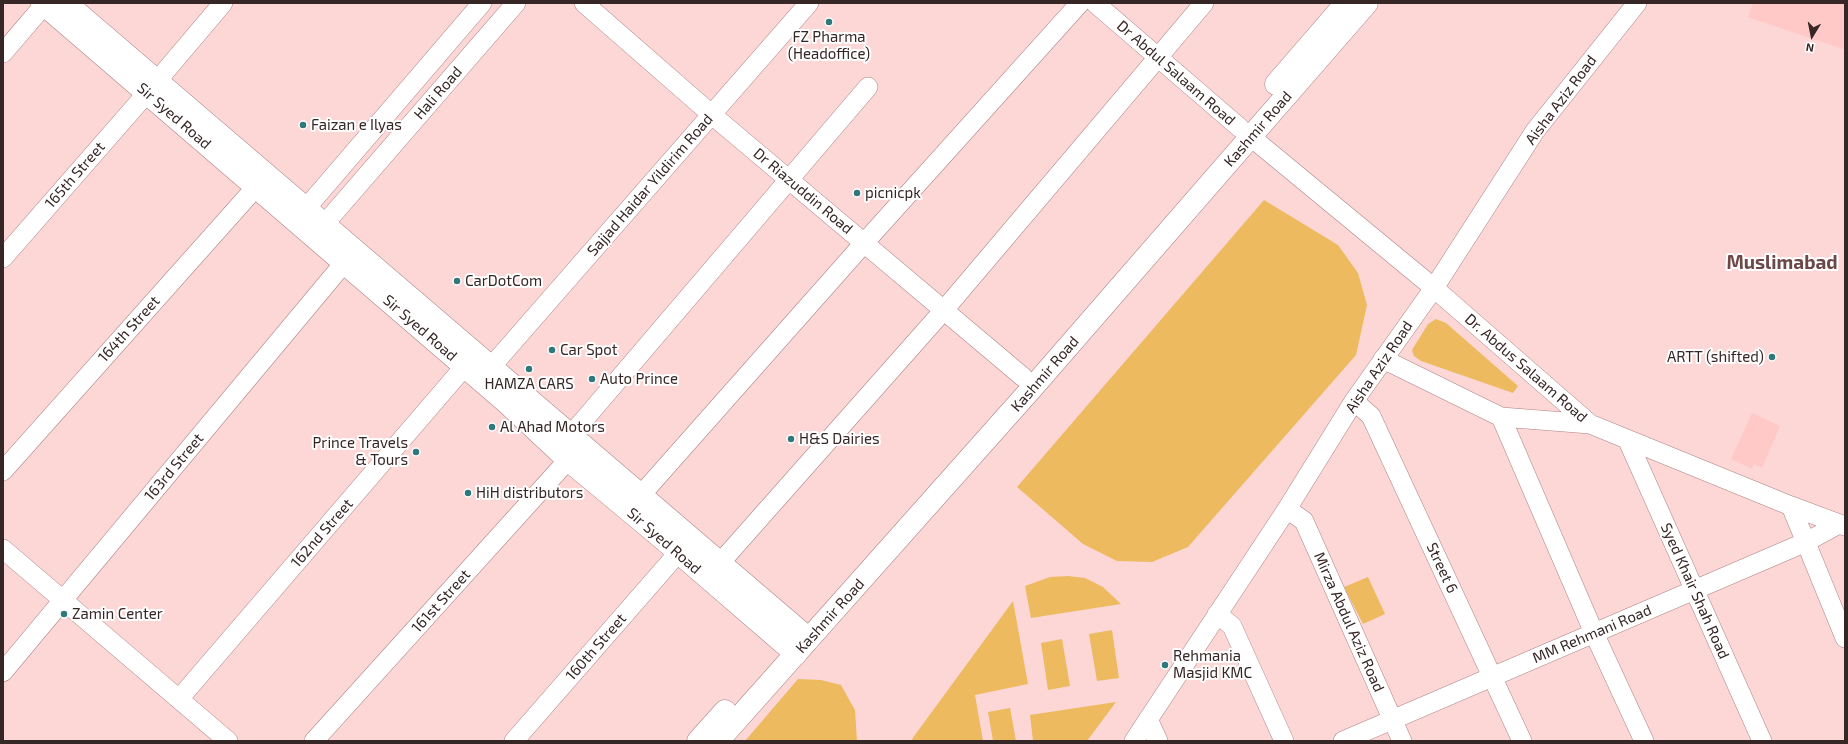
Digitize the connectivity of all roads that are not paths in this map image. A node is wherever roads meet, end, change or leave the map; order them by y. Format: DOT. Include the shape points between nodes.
graph roads {
  1 [pos="66,3"];
  2 [pos="223,3"];
  3 [pos="482,3"];
  4 [pos="516,3"];
  5 [pos="584,3"];
  6 [pos="809,3"];
  7 [pos="1080,3"];
  8 [pos="1094,3"];
  9 [pos="1204,3"];
  10 [pos="1346,3"];
  11 [pos="1367,3"];
  12 [pos="1637,3"];
  13 [pos="43,4"];
  14 [pos="3,53"];
  15 [pos="1156,57"];
  16 [pos="120,60"];
  17 [pos="152,87"];
  18 [pos="868,88"];
  19 [pos="711,114"];
  20 [pos="1245,132"];
  21 [pos="790,179"];
  22 [pos="256,187"];
  23 [pos="301,215"];
  24 [pos="319,230"];
  25 [pos="864,242"];
  26 [pos="3,258"];
  27 [pos="344,263"];
  28 [pos="1434,288"];
  29 [pos="944,310"];
  30 [pos="1383,359"];
  31 [pos="465,366"];
  32 [pos="491,366"];
  33 [pos="1023,377"];
  34 [pos="513,396"];
  35 [pos="1354,401"];
  36 [pos="1501,417"];
  37 [pos="1590,424"];
  38 [pos="571,435"];
  39 [pos="1628,441"];
  40 [pos="568,460"];
  41 [pos="3,471"];
  42 [pos="641,495"];
  43 [pos="1791,506"];
  44 [pos="1287,509"];
  45 [pos="1842,525"];
  46 [pos="663,527"];
  47 [pos="1806,542"];
  48 [pos="3,549"];
  49 [pos="678,553"];
  50 [pos="720,562"];
  51 [pos="1694,590"];
  52 [pos="63,600"];
  53 [pos="1217,614"];
  54 [pos="1594,633"];
  55 [pos="1845,638"];
  56 [pos="798,642"];
  57 [pos="3,672"];
  58 [pos="1493,677"];
  59 [pos="179,699"];
  60 [pos="1148,719"];
  61 [pos="1393,720"];
  62 [pos="228,741"];
  63 [pos="314,741"];
  64 [pos="514,741"];
  65 [pos="698,741"];
  66 [pos="718,741"];
  67 [pos="1134,741"];
  68 [pos="1158,741"];
  69 [pos="1284,741"];
  70 [pos="1343,741"];
  71 [pos="1402,741"];
  72 [pos="1522,741"];
  73 [pos="1644,741"];
  74 [pos="1762,741"];
  1 -- 16 [label="main road, Sir Syed Road"];
  2 -- 17 [label="street, 165th Street"];
  3 -- 23 [label="street, Hali Road"];
  4 -- 24 [label="street, Hali Road"];
  5 -- 19 [label="street, Dr Riazuddin Road"];
  6 -- 19 [label="street, Sajjad Haidar Yildirim Road"];
  7 -- 25 [label="street"];
  8 -- 15 [label="street, Dr Abdul Salaam Road"];
  9 -- 15 [label="street"];
  10 -- 20 [label="main road, Kashmir Road"];
  11 -- 20 [label="main road, Kashmir Road"];
  12 -- 28 [label="street, Aisha Aziz Road" via="1535,132"];
  13 -- 14 [label="street"];
  13 -- 16 [label="main road, Sir Syed Road"];
  15 -- 20 [label="street, Dr Abdul Salaam Road"];
  15 -- 29 [label="street"];
  16 -- 17 [label="main road, Sir Syed Road"];
  17 -- 22 [label="main road, Sir Syed Road"];
  17 -- 23 [label="main road, Sir Syed Road"];
  17 -- 26 [label="street, 165th Street"];
  18 -- 21 [label="street"];
  19 -- 21 [label="street, Dr Riazuddin Road"];
  19 -- 32 [label="street, Sajjad Haidar Yildirim Road"];
  20 -- 28 [label="street, Dr. Abdus Salaam Road"];
  20 -- 33 [label="main road, Kashmir Road"];
  20 -- 56 [label="main road, Kashmir Road" via="1038,381"];
  21 -- 25 [label="street, Dr Riazuddin Road"];
  21 -- 38 [label="street"];
  22 -- 23 [label="main road, Sir Syed Road"];
  22 -- 41 [label="street, 164th Street"];
  23 -- 24 [label="main road, Sir Syed Road"];
  24 -- 27 [label="main road, Sir Syed Road"];
  24 -- 32 [label="main road, Sir Syed Road"];
  25 -- 29 [label="street, Dr Riazuddin Road"];
  25 -- 42 [label="street"];
  27 -- 31 [label="main road, Sir Syed Road"];
  27 -- 52 [label="street, 163rd Street"];
  28 -- 30 [label="street, Aisha Aziz Road"];
  28 -- 37 [label="street, Dr. Abdus Salaam Road"];
  29 -- 33 [label="street, Dr Riazuddin Road"];
  29 -- 50 [label="street"];
  30 -- 35 [label="street, Aisha Aziz Road"];
  30 -- 36 [label="street"];
  31 -- 34 [label="main road, Sir Syed Road"];
  31 -- 59 [label="street, 162nd Street"];
  32 -- 34 [label="main road, Sir Syed Road"];
  33 -- 56 [label="main road, Kashmir Road"];
  34 -- 38 [label="main road, Sir Syed Road"];
  34 -- 40 [label="main road, Sir Syed Road"];
  35 -- 44 [label="street, Aisha Aziz Road"];
  35 -- 58 [label="street, Street 6" via="1371,416"];
  36 -- 37 [label="street"];
  36 -- 54 [label="street"];
  37 -- 39 [label="street, Dr. Abdus Salaam Road"];
  38 -- 42 [label="main road, Sir Syed Road"];
  39 -- 43 [label="street, Dr. Abdus Salaam Road"];
  39 -- 51 [label="street, Syed Khair Shah Road"];
  40 -- 46 [label="main road, Sir Syed Road"];
  40 -- 63 [label="street, 161st Street"];
  42 -- 46 [label="main road, Sir Syed Road"];
  43 -- 45 [label="street, Dr. Abdus Salaam Road"];
  43 -- 47 [label="street"];
  44 -- 53 [label="street, Aisha Aziz Road"];
  44 -- 61 [label="street, Mirza Abdul Aziz Road" via="1304,521"];
  45 -- 47 [label="street, MM Rehmani Road"];
  46 -- 49 [label="main road, Sir Syed Road"];
  46 -- 50 [label="main road, Sir Syed Road"];
  47 -- 51 [label="street, MM Rehmani Road"];
  47 -- 55 [label="street"];
  48 -- 52 [label="street"];
  49 -- 56 [label="main road, Sir Syed Road"];
  49 -- 64 [label="street, 160th Street"];
  50 -- 56 [label="main road, Sir Syed Road"];
  51 -- 54 [label="street, MM Rehmani Road"];
  51 -- 74 [label="street, Syed Khair Shah Road"];
  52 -- 57 [label="street, 163rd Street"];
  52 -- 59 [label="street"];
  53 -- 60 [label="street, Aisha Aziz Road"];
  53 -- 69 [label="street" via="1232,626"];
  54 -- 58 [label="street, MM Rehmani Road"];
  54 -- 73 [label="street"];
  56 -- 65 [label="main road, Kashmir Road"];
  56 -- 66 [label="main road, Kashmir Road"];
  58 -- 61 [label="street, MM Rehmani Road"];
  58 -- 72 [label="street, Street 6"];
  59 -- 62 [label="street"];
  60 -- 67 [label="street, Aisha Aziz Road"];
  60 -- 68 [label="street"];
  61 -- 70 [label="street, MM Rehmani Road"];
  61 -- 71 [label="street, Mirza Abdul Aziz Road"];
}
